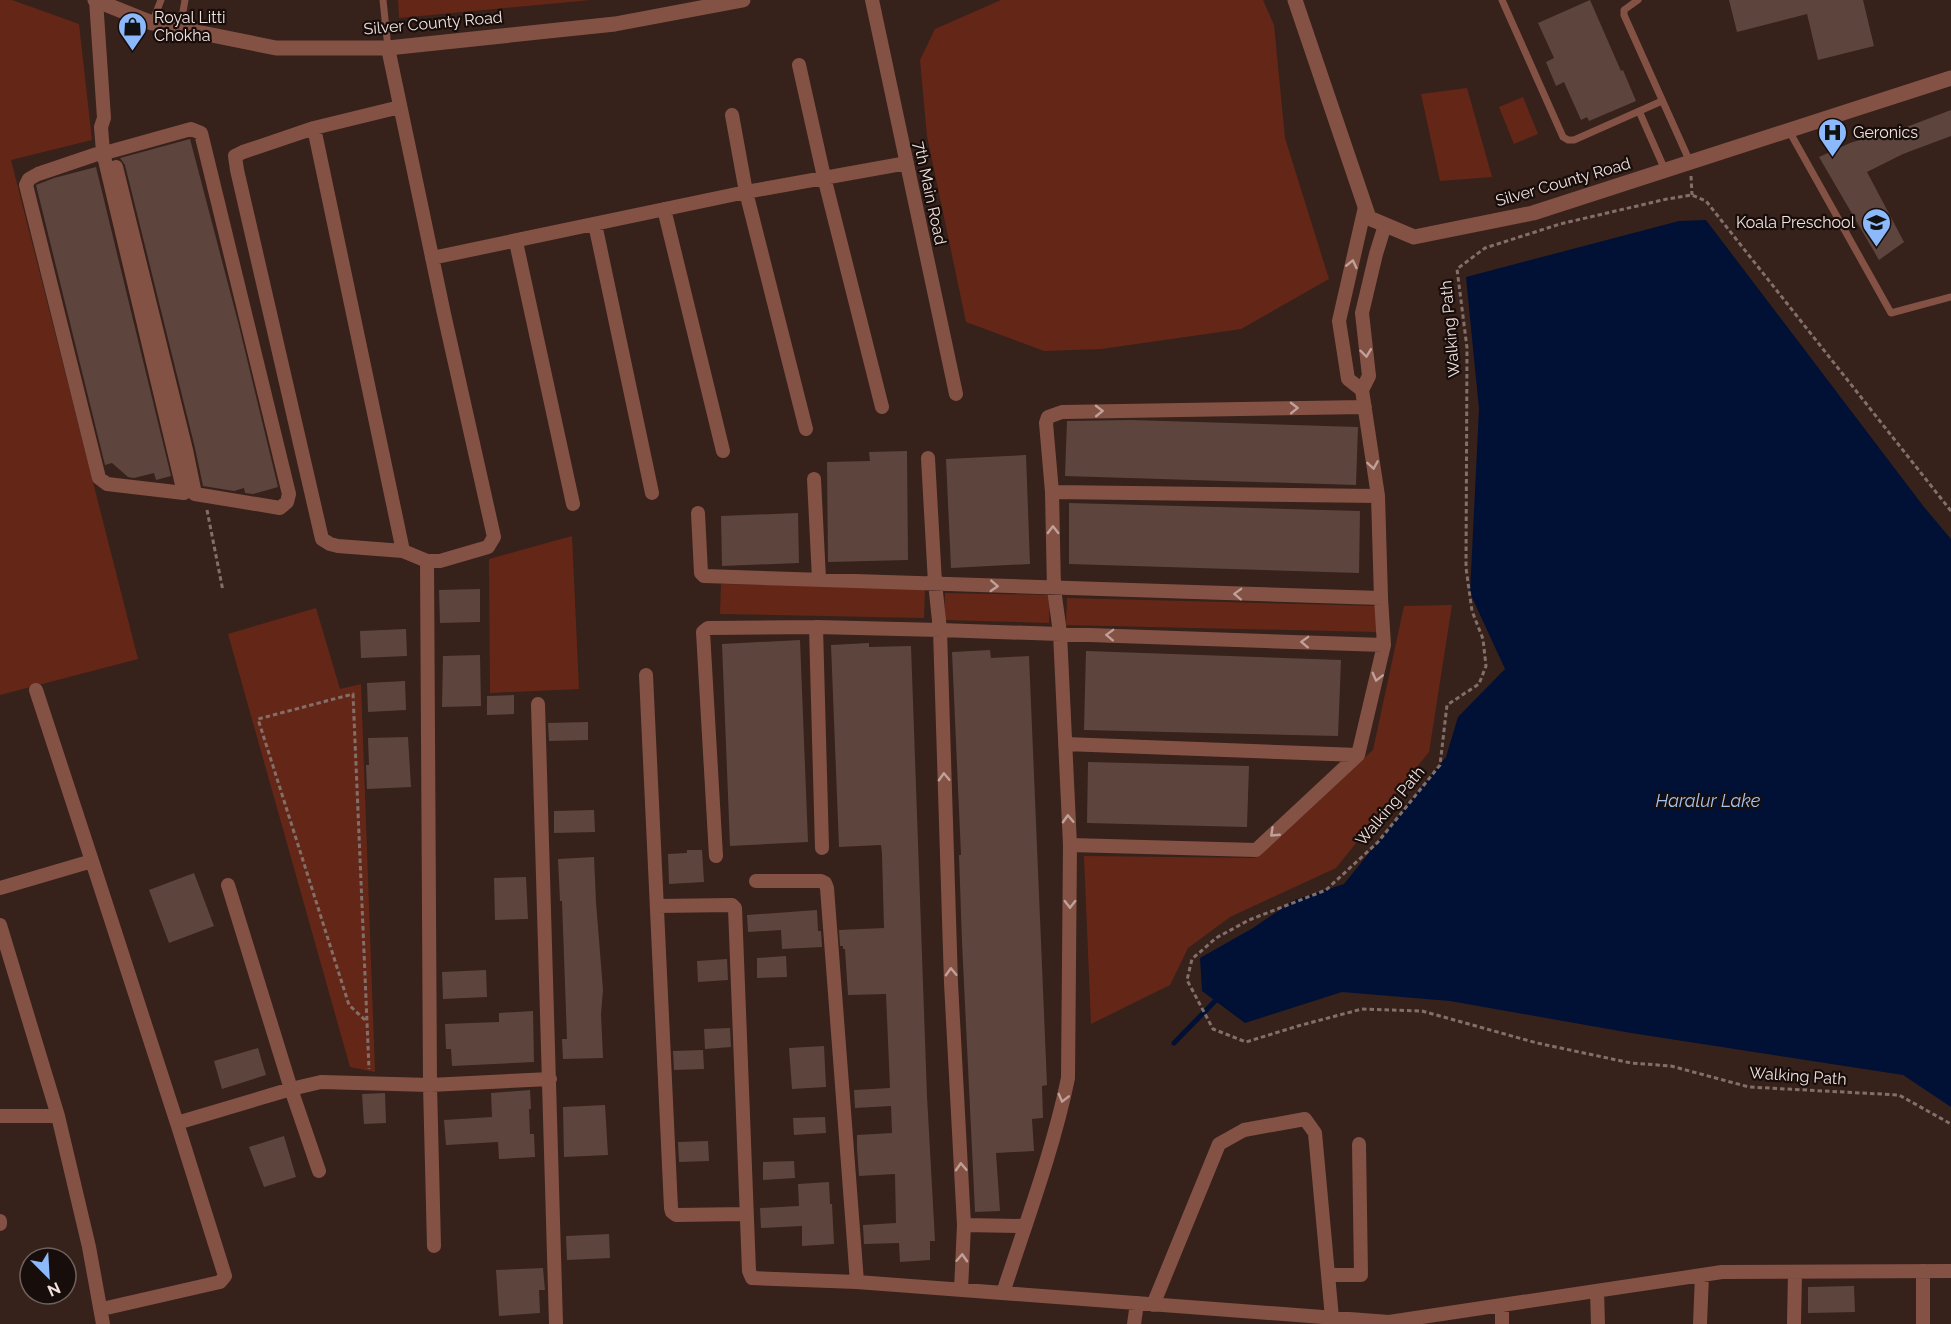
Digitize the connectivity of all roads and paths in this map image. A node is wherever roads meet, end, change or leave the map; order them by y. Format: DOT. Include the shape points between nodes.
graph roads {
  1 [pos="95,0"];
  2 [pos="162,0"];
  3 [pos="184,0"];
  4 [pos="383,0"];
  5 [pos="743,0"];
  6 [pos="872,0"];
  7 [pos="1295,0"];
  8 [pos="1502,0"];
  9 [pos="1638,0"];
  10 [pos="152,23"];
  11 [pos="180,29"];
  12 [pos="388,48"];
  13 [pos="799,64"];
  14 [pos="1951,78"];
  15 [pos="1662,101"];
  16 [pos="400,107"];
  17 [pos="1639,111"];
  18 [pos="732,115"];
  19 [pos="314,128"];
  20 [pos="1788,129"];
  21 [pos="108,152"];
  22 [pos="1690,162"];
  23 [pos="907,163"];
  24 [pos="1665,171"];
  25 [pos="824,177"];
  26 [pos="746,192"];
  27 [pos="1365,207"];
  28 [pos="664,209"];
  29 [pos="595,224"];
  30 [pos="1385,225"];
  31 [pos="516,242"];
  32 [pos="432,258"];
  33 [pos="1951,297"];
  34 [pos="1362,390"];
  35 [pos="956,394"];
  36 [pos="882,407"];
  37 [pos="1365,407"];
  38 [pos="806,429"];
  39 [pos="723,451"];
  40 [pos="928,458"];
  41 [pos="814,479"];
  42 [pos="1052,492"];
  43 [pos="652,493"];
  44 [pos="1378,496"];
  45 [pos="204,497"];
  46 [pos="573,504"];
  47 [pos="1951,511"];
  48 [pos="698,513"];
  49 [pos="403,551"];
  50 [pos="427,561"];
  51 [pos="819,579"];
  52 [pos="935,583"];
  53 [pos="1054,589"];
  54 [pos="223,591"];
  55 [pos="1380,598"];
  56 [pos="816,627"];
  57 [pos="940,630"];
  58 [pos="1060,633"];
  59 [pos="1384,645"];
  60 [pos="646,675"];
  61 [pos="36,690"];
  62 [pos="538,704"];
  63 [pos="1065,744"];
  64 [pos="1358,755"];
  65 [pos="1070,845"];
  66 [pos="822,848"];
  67 [pos="716,856"];
  68 [pos="92,861"];
  69 [pos="756,880"];
  70 [pos="228,885"];
  71 [pos="0,888"];
  72 [pos="657,906"];
  73 [pos="0,925"];
  74 [pos="365,1020"];
  75 [pos="550,1080"];
  76 [pos="370,1082"];
  77 [pos="430,1085"];
  78 [pos="291,1089"];
  79 [pos="0,1116"];
  80 [pos="58,1116"];
  81 [pos="177,1123"];
  82 [pos="1951,1124"];
  83 [pos="1359,1144"];
  84 [pos="319,1171"];
  85 [pos="745,1214"];
  86 [pos="964,1225"];
  87 [pos="1025,1226"];
  88 [pos="434,1245"];
  89 [pos="1923,1271"];
  90 [pos="1951,1271"];
  91 [pos="1795,1272"];
  92 [pos="1328,1275"];
  93 [pos="1702,1275"];
  94 [pos="857,1282"];
  95 [pos="961,1290"];
  96 [pos="1597,1291"];
  97 [pos="1003,1293"];
  98 [pos="1137,1304"];
  99 [pos="1153,1305"];
  100 [pos="1502,1305"];
  101 [pos="102,1309"];
  102 [pos="1332,1318"];
  103 [pos="1356,1322"];
  104 [pos="1389,1323"];
  105 [pos="103,1324"];
  106 [pos="556,1324"];
  107 [pos="1134,1324"];
  108 [pos="1502,1324"];
  109 [pos="1598,1324"];
  110 [pos="1700,1324"];
  111 [pos="1794,1324"];
  112 [pos="1923,1324"];
  1 -- 10 [label="street, Silver County Road"];
  1 -- 21 [label="street" via="104,118 101,128"];
  2 -- 10 [label="lane"];
  3 -- 11 [label="lane"];
  4 -- 12 [label="lane"];
  5 -- 12 [label="street, Silver County Road" via="615,24"];
  6 -- 23 [label="street, 7th Main Road"];
  7 -- 27 [label="street, Silver County Road"];
  8 -- 17 [label="lane" via="1563,137 1574,140"];
  9 -- 15 [label="lane" via="1624,9 1624,15"];
  10 -- 11 [label="street, Silver County Road"];
  11 -- 12 [label="street, Silver County Road" via="276,48"];
  12 -- 16 [label="street"];
  13 -- 25 [label="street"];
  14 -- 20 [label="street, Silver County Road"];
  15 -- 17 [label="lane"];
  15 -- 22 [label="lane"];
  16 -- 19 [label="street"];
  16 -- 32 [label="street"];
  17 -- 24 [label="lane"];
  18 -- 26 [label="street"];
  19 -- 49 [label="street"];
  19 -- 49 [label="street" via="235,156 237,170 322,539 338,546"];
  20 -- 22 [label="street, Silver County Road"];
  20 -- 33 [label="lane" via="1891,314"];
  21 -- 21 [label="street" via="152,357 184,493 107,484 99,478 26,185 38,174"];
  21 -- 45 [label="street" via="195,494"];
  21 -- 45 [label="street" via="191,129 201,133 289,494 280,508"];
  22 -- 24 [label="street, Silver County Road"];
  23 -- 25 [label="street"];
  23 -- 35 [label="street, 7th Main Road"];
  24 -- 30 [label="street, Silver County Road" via="1533,213 1414,237"];
  25 -- 26 [label="street"];
  25 -- 36 [label="street"];
  26 -- 28 [label="street"];
  26 -- 38 [label="street"];
  27 -- 30 [label="street, Silver County Road" via="1369,218"];
  34 -- 27 [label="street, one-way" via="1348,379 1338,321"];
  28 -- 29 [label="street"];
  28 -- 39 [label="street"];
  29 -- 31 [label="street"];
  29 -- 43 [label="street"];
  30 -- 34 [label="street, one-way" via="1362,314 1369,376"];
  31 -- 32 [label="street"];
  31 -- 46 [label="street"];
  32 -- 50 [label="street" via="494,537 488,547"];
  34 -- 37 [label="street"];
  42 -- 37 [label="street, one-way" via="1046,423 1055,413"];
  37 -- 44 [label="street, one-way"];
  40 -- 52 [label="street"];
  41 -- 51 [label="street"];
  42 -- 44 [label="street"];
  53 -- 42 [label="street, one-way"];
  44 -- 55 [label="street"];
  45 -- 54 [label="path"];
  47 -- 82 [label="path, Walking Path" via="1706,201 1692,195 1667,199 1560,224 1485,248 1457,269 1467,348 1467,568 1472,611 1483,639 1486,666 1479,684 1446,705 1440,765 1378,842 1326,890 1249,920 1216,938 1192,959 1187,980 1213,1029 1246,1042 1362,1009 1422,1011 1537,1043 1631,1063 1671,1066 1749,1087 1899,1095"];
  48 -- 51 [label="street" via="703,576"];
  49 -- 50 [label="street"];
  50 -- 77 [label="street"];
  51 -- 52 [label="street"];
  52 -- 53 [label="street, one-way"];
  52 -- 57 [label="street"];
  55 -- 53 [label="street, one-way"];
  53 -- 58 [label="street"];
  55 -- 59 [label="street"];
  56 -- 57 [label="street"];
  56 -- 66 [label="street"];
  56 -- 67 [label="street" via="705,629"];
  57 -- 58 [label="street"];
  86 -- 57 [label="street, one-way" via="951,983"];
  59 -- 58 [label="street, one-way"];
  58 -- 63 [label="street"];
  59 -- 64 [label="street, one-way"];
  60 -- 72 [label="street"];
  61 -- 68 [label="street"];
  62 -- 75 [label="street"];
  63 -- 64 [label="street"];
  65 -- 63 [label="street, one-way"];
  64 -- 65 [label="street, one-way" via="1256,850"];
  65 -- 87 [label="street, one-way" via="1068,1078"];
  68 -- 71 [label="street"];
  68 -- 81 [label="street"];
  69 -- 94 [label="street" via="821,881 827,888"];
  70 -- 78 [label="street"];
  72 -- 85 [label="street" via="672,1212"];
  72 -- 85 [label="street" via="735,908"];
  73 -- 80 [label="street"];
  74 -- 74 [label="path" via="355,741 353,694 258,719 350,1005"];
  74 -- 76 [label="path"];
  75 -- 77 [label="street"];
  75 -- 106 [label="street"];
  76 -- 77 [label="street"];
  76 -- 78 [label="street" via="321,1082"];
  77 -- 88 [label="street"];
  78 -- 81 [label="street"];
  78 -- 84 [label="street"];
  79 -- 80 [label="street"];
  80 -- 101 [label="street"];
  81 -- 101 [label="street" via="225,1276 220,1282"];
  83 -- 92 [label="street" via="1361,1275"];
  85 -- 94 [label="street" via="752,1278"];
  86 -- 87 [label="street"];
  95 -- 86 [label="street, one-way"];
  87 -- 97 [label="street"];
  89 -- 90 [label="street"];
  89 -- 91 [label="street"];
  89 -- 112 [label="street"];
  91 -- 93 [label="street"];
  91 -- 111 [label="street"];
  92 -- 99 [label="street" via="1315,1134 1305,1119 1244,1130 1219,1144"];
  92 -- 102 [label="street"];
  93 -- 96 [label="street"];
  93 -- 110 [label="street"];
  94 -- 95 [label="street"];
  95 -- 97 [label="street"];
  96 -- 100 [label="street"];
  96 -- 109 [label="street"];
  97 -- 98 [label="street"];
  98 -- 99 [label="street"];
  98 -- 107 [label="street"];
  99 -- 102 [label="street"];
  100 -- 104 [label="street"];
  100 -- 108 [label="street"];
  101 -- 105 [label="street"];
  102 -- 103 [label="street"];
  103 -- 104 [label="street"];
}
